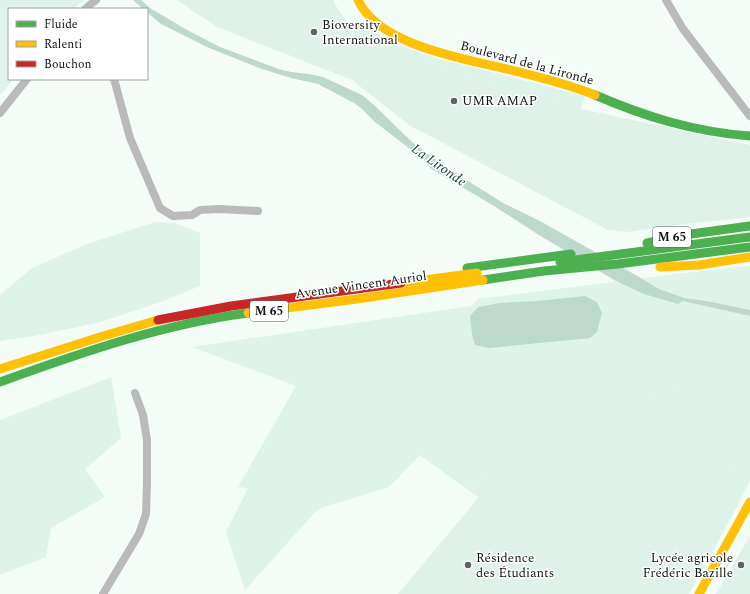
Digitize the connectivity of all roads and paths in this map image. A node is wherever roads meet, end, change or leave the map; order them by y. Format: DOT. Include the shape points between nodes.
graph roads {
  1 [pos="358,0"];
  2 [pos="666,0"];
  3 [pos="26,80"];
  4 [pos="114,80"];
  5 [pos="0,113"];
  6 [pos="750,116"];
  7 [pos="750,136"];
  8 [pos="258,211"];
  9 [pos="750,226"];
  10 [pos="750,237"];
  11 [pos="750,247"];
  12 [pos="750,258"];
  13 [pos="596,270"];
  14 [pos="317,294"];
  15 [pos="53,352"];
  16 [pos="0,364"];
  17 [pos="0,369"];
  18 [pos="0,382"];
  19 [pos="135,393"];
  20 [pos="750,502"];
  21 [pos="103,594"];
  22 [pos="699,594"];
  1 -- 7 [label="main road, Boulevard de la Lironde" via="370,19 384,29 436,52 576,88 622,107 672,122"];
  2 -- 6 [label="street" via="683,29"];
  3 -- 5 [label="street"];
  4 -- 8 [label="street" via="130,138 160,208 173,216 192,215 200,210"];
  9 -- 14 [label="main road, M 65" via="622,247 426,274"];
  10 -- 14 [label="main road, Avenue Vincent Auriol / M 65"];
  11 -- 13 [label="main road, Avenue Vincent Auriol / M 65" via="618,264"];
  12 -- 13 [label="main road, M 65" via="699,265"];
  13 -- 18 [label="main road, Avenue Vincent Auriol / M 65" via="544,271 224,316 114,343"];
  14 -- 15 [label="main road, Avenue Vincent Auriol / M 65" via="231,306 154,321"];
  15 -- 16 [label="street, Avenue Vincent Auriol"];
  15 -- 17 [label="main road, Avenue Vincent Auriol / M 65"];
  19 -- 21 [label="street" via="143,415 147,440 146,514 139,534"];
  20 -- 22 [label="main road"];
}
